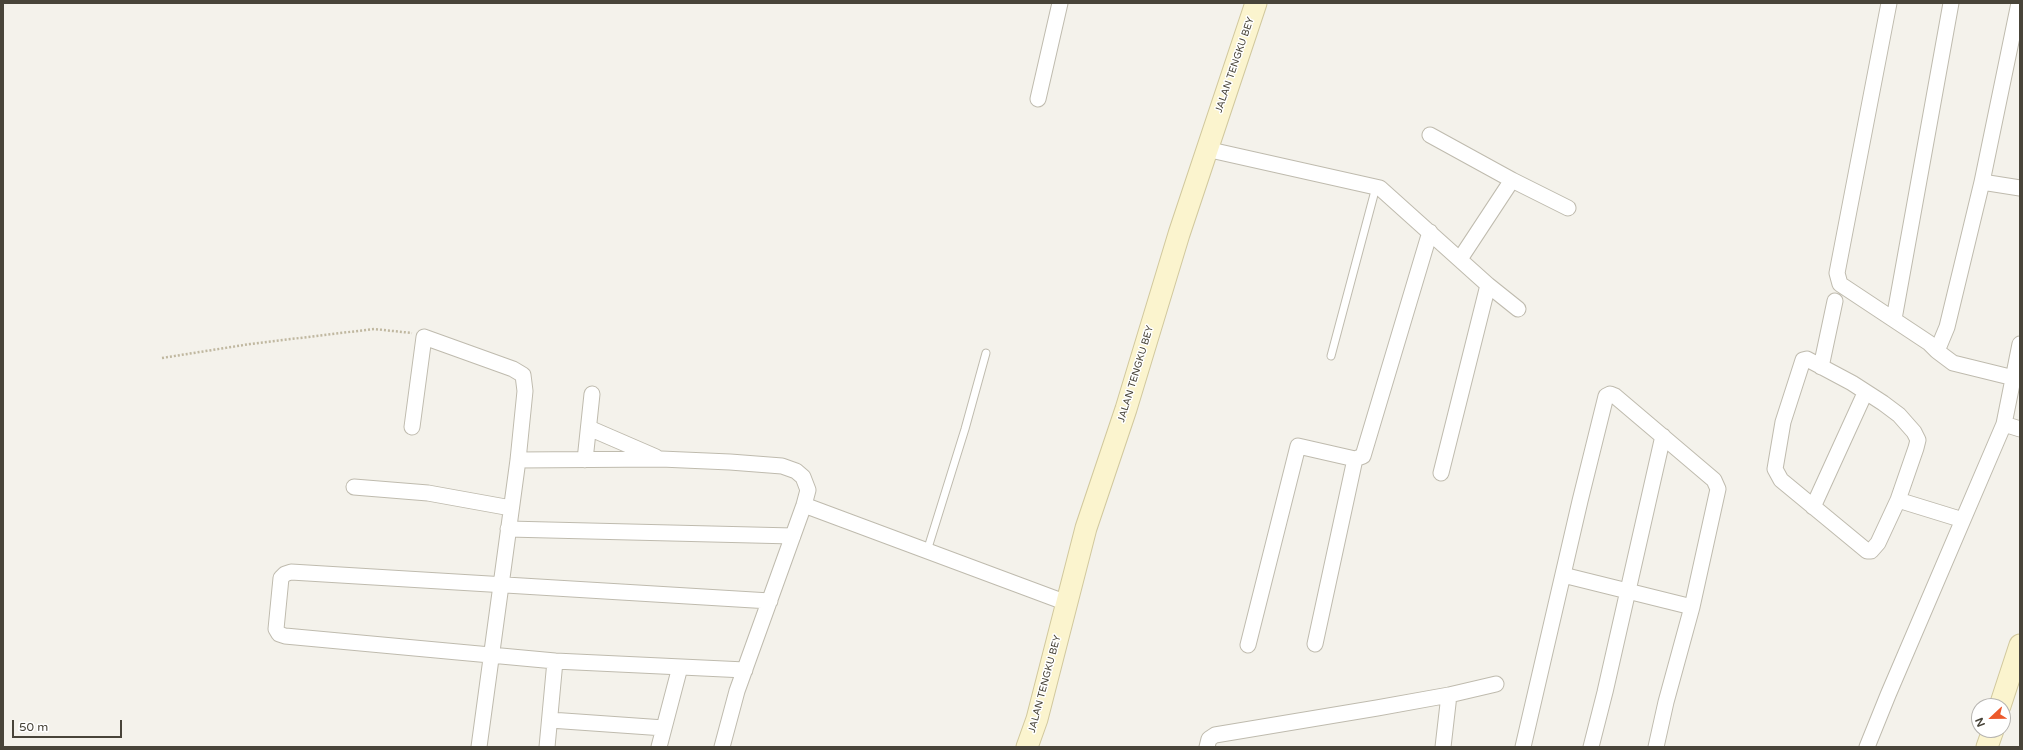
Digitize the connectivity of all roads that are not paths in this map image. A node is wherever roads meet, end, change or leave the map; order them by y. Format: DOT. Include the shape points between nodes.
graph roads {
  1 [pos="1060,3"];
  2 [pos="1256,3"];
  3 [pos="1890,3"];
  4 [pos="1951,3"];
  5 [pos="2019,3"];
  6 [pos="1038,99"];
  7 [pos="1430,135"];
  8 [pos="1206,149"];
  9 [pos="1512,180"];
  10 [pos="1982,182"];
  11 [pos="1376,187"];
  12 [pos="2020,188"];
  13 [pos="1568,208"];
  14 [pos="1430,232"];
  15 [pos="1460,259"];
  16 [pos="1488,285"];
  17 [pos="1835,301"];
  18 [pos="1518,308"];
  19 [pos="1894,319"];
  20 [pos="2020,344"];
  21 [pos="1937,351"];
  22 [pos="986,353"];
  23 [pos="1331,356"];
  24 [pos="1821,367"];
  25 [pos="2014,378"];
  26 [pos="1865,393"];
  27 [pos="592,394"];
  28 [pos="2004,424"];
  29 [pos="412,427"];
  30 [pos="589,428"];
  31 [pos="2020,429"];
  32 [pos="1663,436"];
  33 [pos="661,459"];
  34 [pos="1355,459"];
  35 [pos="518,460"];
  36 [pos="585,460"];
  37 [pos="1441,474"];
  38 [pos="354,487"];
  39 [pos="1898,500"];
  40 [pos="804,506"];
  41 [pos="1813,507"];
  42 [pos="511,508"];
  43 [pos="1963,520"];
  44 [pos="508,529"];
  45 [pos="793,536"];
  46 [pos="927,551"];
  47 [pos="1563,576"];
  48 [pos="500,586"];
  49 [pos="1627,591"];
  50 [pos="770,601"];
  51 [pos="1067,603"];
  52 [pos="1692,607"];
  53 [pos="1315,644"];
  54 [pos="1248,645"];
  55 [pos="2020,645"];
  56 [pos="491,654"];
  57 [pos="555,661"];
  58 [pos="680,667"];
  59 [pos="745,670"];
  60 [pos="1496,684"];
  61 [pos="1449,695"];
  62 [pos="2003,698"];
  63 [pos="550,720"];
  64 [pos="664,728"];
  65 [pos="479,747"];
  66 [pos="547,747"];
  67 [pos="659,747"];
  68 [pos="722,747"];
  69 [pos="1027,747"];
  70 [pos="1207,747"];
  71 [pos="1443,747"];
  72 [pos="1523,747"];
  73 [pos="1591,747"];
  74 [pos="1656,747"];
  75 [pos="1867,747"];
  1 -- 6 [label="street"];
  2 -- 8 [label="main road, JALAN TENGKU BEY"];
  3 -- 19 [label="street" via="1837,273 1840,284"];
  4 -- 19 [label="street"];
  5 -- 10 [label="street"];
  7 -- 9 [label="street"];
  8 -- 11 [label="street"];
  8 -- 51 [label="main road, JALAN TENGKU BEY" via="1086,528"];
  9 -- 13 [label="street"];
  9 -- 15 [label="street"];
  10 -- 12 [label="street"];
  10 -- 21 [label="street" via="1947,327"];
  11 -- 14 [label="street"];
  11 -- 23 [label="lane"];
  14 -- 15 [label="street"];
  14 -- 34 [label="street" via="1363,456"];
  15 -- 16 [label="street"];
  16 -- 18 [label="street"];
  16 -- 37 [label="street"];
  17 -- 24 [label="street"];
  19 -- 21 [label="street"];
  20 -- 25 [label="street"];
  21 -- 25 [label="street" via="1953,363"];
  22 -- 46 [label="lane"];
  24 -- 26 [label="street"];
  24 -- 41 [label="street" via="1807,359 1801,362 1783,422 1775,469 1781,480"];
  25 -- 28 [label="street"];
  26 -- 39 [label="street" via="1899,415 1917,436 1916,448"];
  26 -- 41 [label="street"];
  27 -- 30 [label="street"];
  28 -- 31 [label="street"];
  28 -- 43 [label="street"];
  29 -- 35 [label="street" via="424,337 513,369 523,375 525,391"];
  30 -- 33 [label="street"];
  30 -- 36 [label="street"];
  32 -- 47 [label="street" via="1615,396 1606,396"];
  32 -- 49 [label="street"];
  32 -- 52 [label="street" via="1714,480 1718,489"];
  33 -- 36 [label="street"];
  33 -- 40 [label="street" via="782,466 804,477 808,490"];
  34 -- 53 [label="street"];
  34 -- 54 [label="street" via="1298,446"];
  35 -- 36 [label="street"];
  35 -- 42 [label="street"];
  38 -- 42 [label="street" via="428,493"];
  39 -- 41 [label="street" via="1878,543 1871,551 1863,550"];
  39 -- 43 [label="street"];
  40 -- 45 [label="street"];
  40 -- 46 [label="street"];
  42 -- 44 [label="street"];
  43 -- 75 [label="street"];
  44 -- 45 [label="street"];
  44 -- 48 [label="street"];
  45 -- 50 [label="street"];
  46 -- 51 [label="street"];
  47 -- 49 [label="street"];
  47 -- 72 [label="street"];
  48 -- 50 [label="street"];
  48 -- 56 [label="street"];
  48 -- 56 [label="street" via="291,572 281,578 276,629 279,634"];
  49 -- 52 [label="street"];
  49 -- 73 [label="street"];
  50 -- 59 [label="street"];
  51 -- 69 [label="main road, JALAN TENGKU BEY" via="1037,719"];
  52 -- 74 [label="street"];
  55 -- 62 [label="main road"];
  56 -- 57 [label="street"];
  56 -- 65 [label="street"];
  57 -- 58 [label="street"];
  57 -- 63 [label="street"];
  58 -- 59 [label="street"];
  58 -- 64 [label="street"];
  59 -- 68 [label="street"];
  60 -- 61 [label="street"];
  61 -- 70 [label="street" via="1215,735 1209,739"];
  61 -- 71 [label="street"];
  63 -- 64 [label="street"];
  63 -- 66 [label="street"];
  64 -- 67 [label="street"];
}
